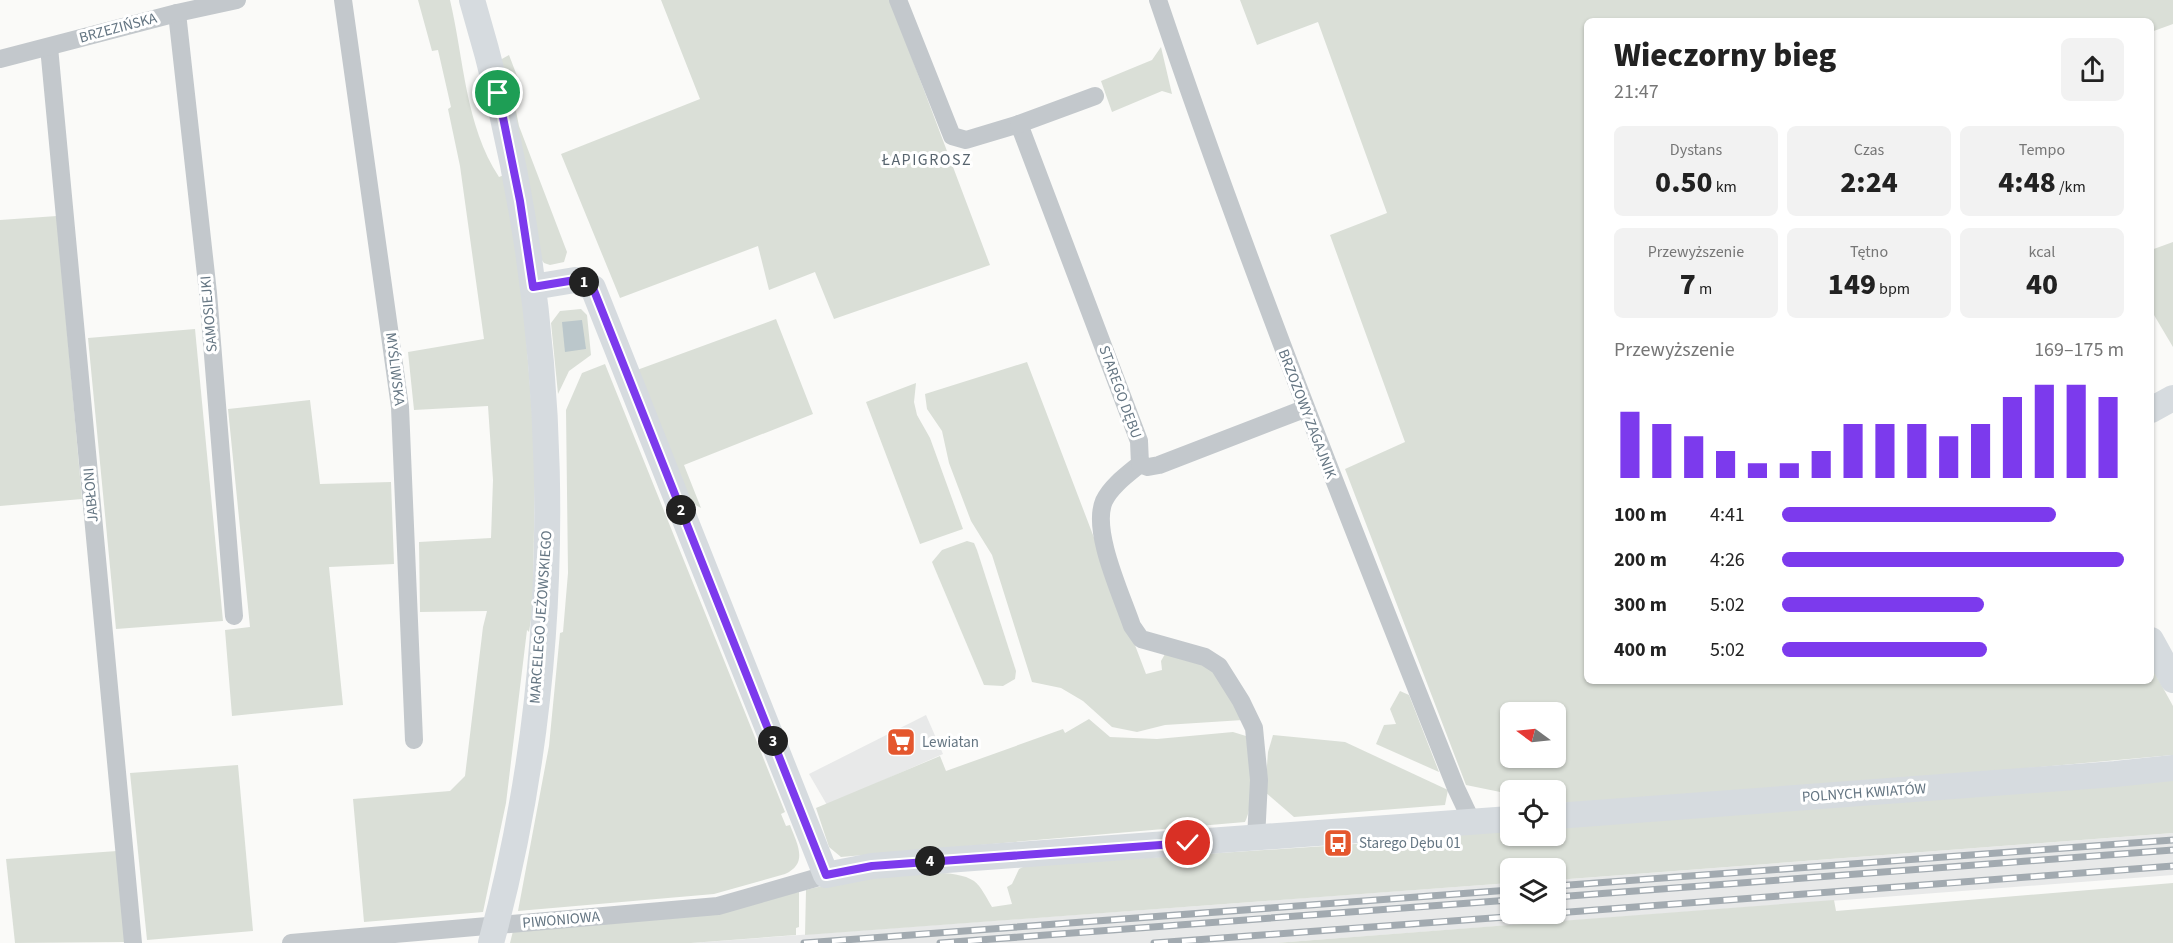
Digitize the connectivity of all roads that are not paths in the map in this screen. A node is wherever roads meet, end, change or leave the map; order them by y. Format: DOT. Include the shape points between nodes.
graph roads {
  1 [pos="237,0"];
  2 [pos="343,0"];
  3 [pos="472,0"];
  4 [pos="898,0"];
  5 [pos="1158,0"];
  6 [pos="177,13"];
  7 [pos="49,47"];
  8 [pos="0,59"];
  9 [pos="1095,96"];
  10 [pos="1019,124"];
  11 [pos="533,287"];
  12 [pos="2173,398"];
  13 [pos="2154,408"];
  14 [pos="1304,409"];
  15 [pos="1140,464"];
  16 [pos="234,615"];
  17 [pos="2154,645"];
  18 [pos="2173,680"];
  19 [pos="414,740"];
  20 [pos="2173,768"];
  21 [pos="1566,815"];
  22 [pos="1500,820"];
  23 [pos="1472,822"];
  24 [pos="1256,838"];
  25 [pos="826,875"];
  26 [pos="133,943"];
  27 [pos="291,943"];
  28 [pos="491,943"];
  1 -- 6 [label="street, BRZEZIŃSKA"];
  2 -- 19 [label="street, MYŚLIWSKA" via="400,407"];
  3 -- 11 [label="street, MARCELEGO JEŻOWSKIEGO" via="500,104"];
  4 -- 10 [label="street" via="952,136 966,140"];
  5 -- 14 [label="street, BRZOZOWY ZAGAJNIK" via="1209,152"];
  6 -- 7 [label="street, BRZEZIŃSKA"];
  6 -- 16 [label="street, SAMOSIEJKI" via="208,293"];
  7 -- 8 [label="street, BRZEZIŃSKA"];
  7 -- 26 [label="street, JABŁONI"];
  9 -- 10 [label="street"];
  10 -- 15 [label="street, STAREGO DĘBU" via="1139,441"];
  11 -- 25 [label="street" via="575,280 593,288"];
  11 -- 28 [label="street, MARCELEGO JEŻOWSKIEGO" via="548,476 544,606 530,748 516,835"];
  12 -- 13 [label="street"];
  14 -- 15 [label="street" via="1159,465"];
  14 -- 23 [label="street, BRZOZOWY ZAGAJNIK"];
  15 -- 24 [label="street" via="1105,500 1101,534 1132,626 1141,639 1205,657 1219,666 1241,700 1254,728 1258,780"];
  17 -- 18 [label="street"];
  20 -- 21 [label="street, POLNYCH KWIATÓW"];
  22 -- 23 [label="street"];
  23 -- 24 [label="street"];
  24 -- 25 [label="street" via="872,866"];
  25 -- 27 [label="street, PIWONIOWA" via="718,906"];
}
